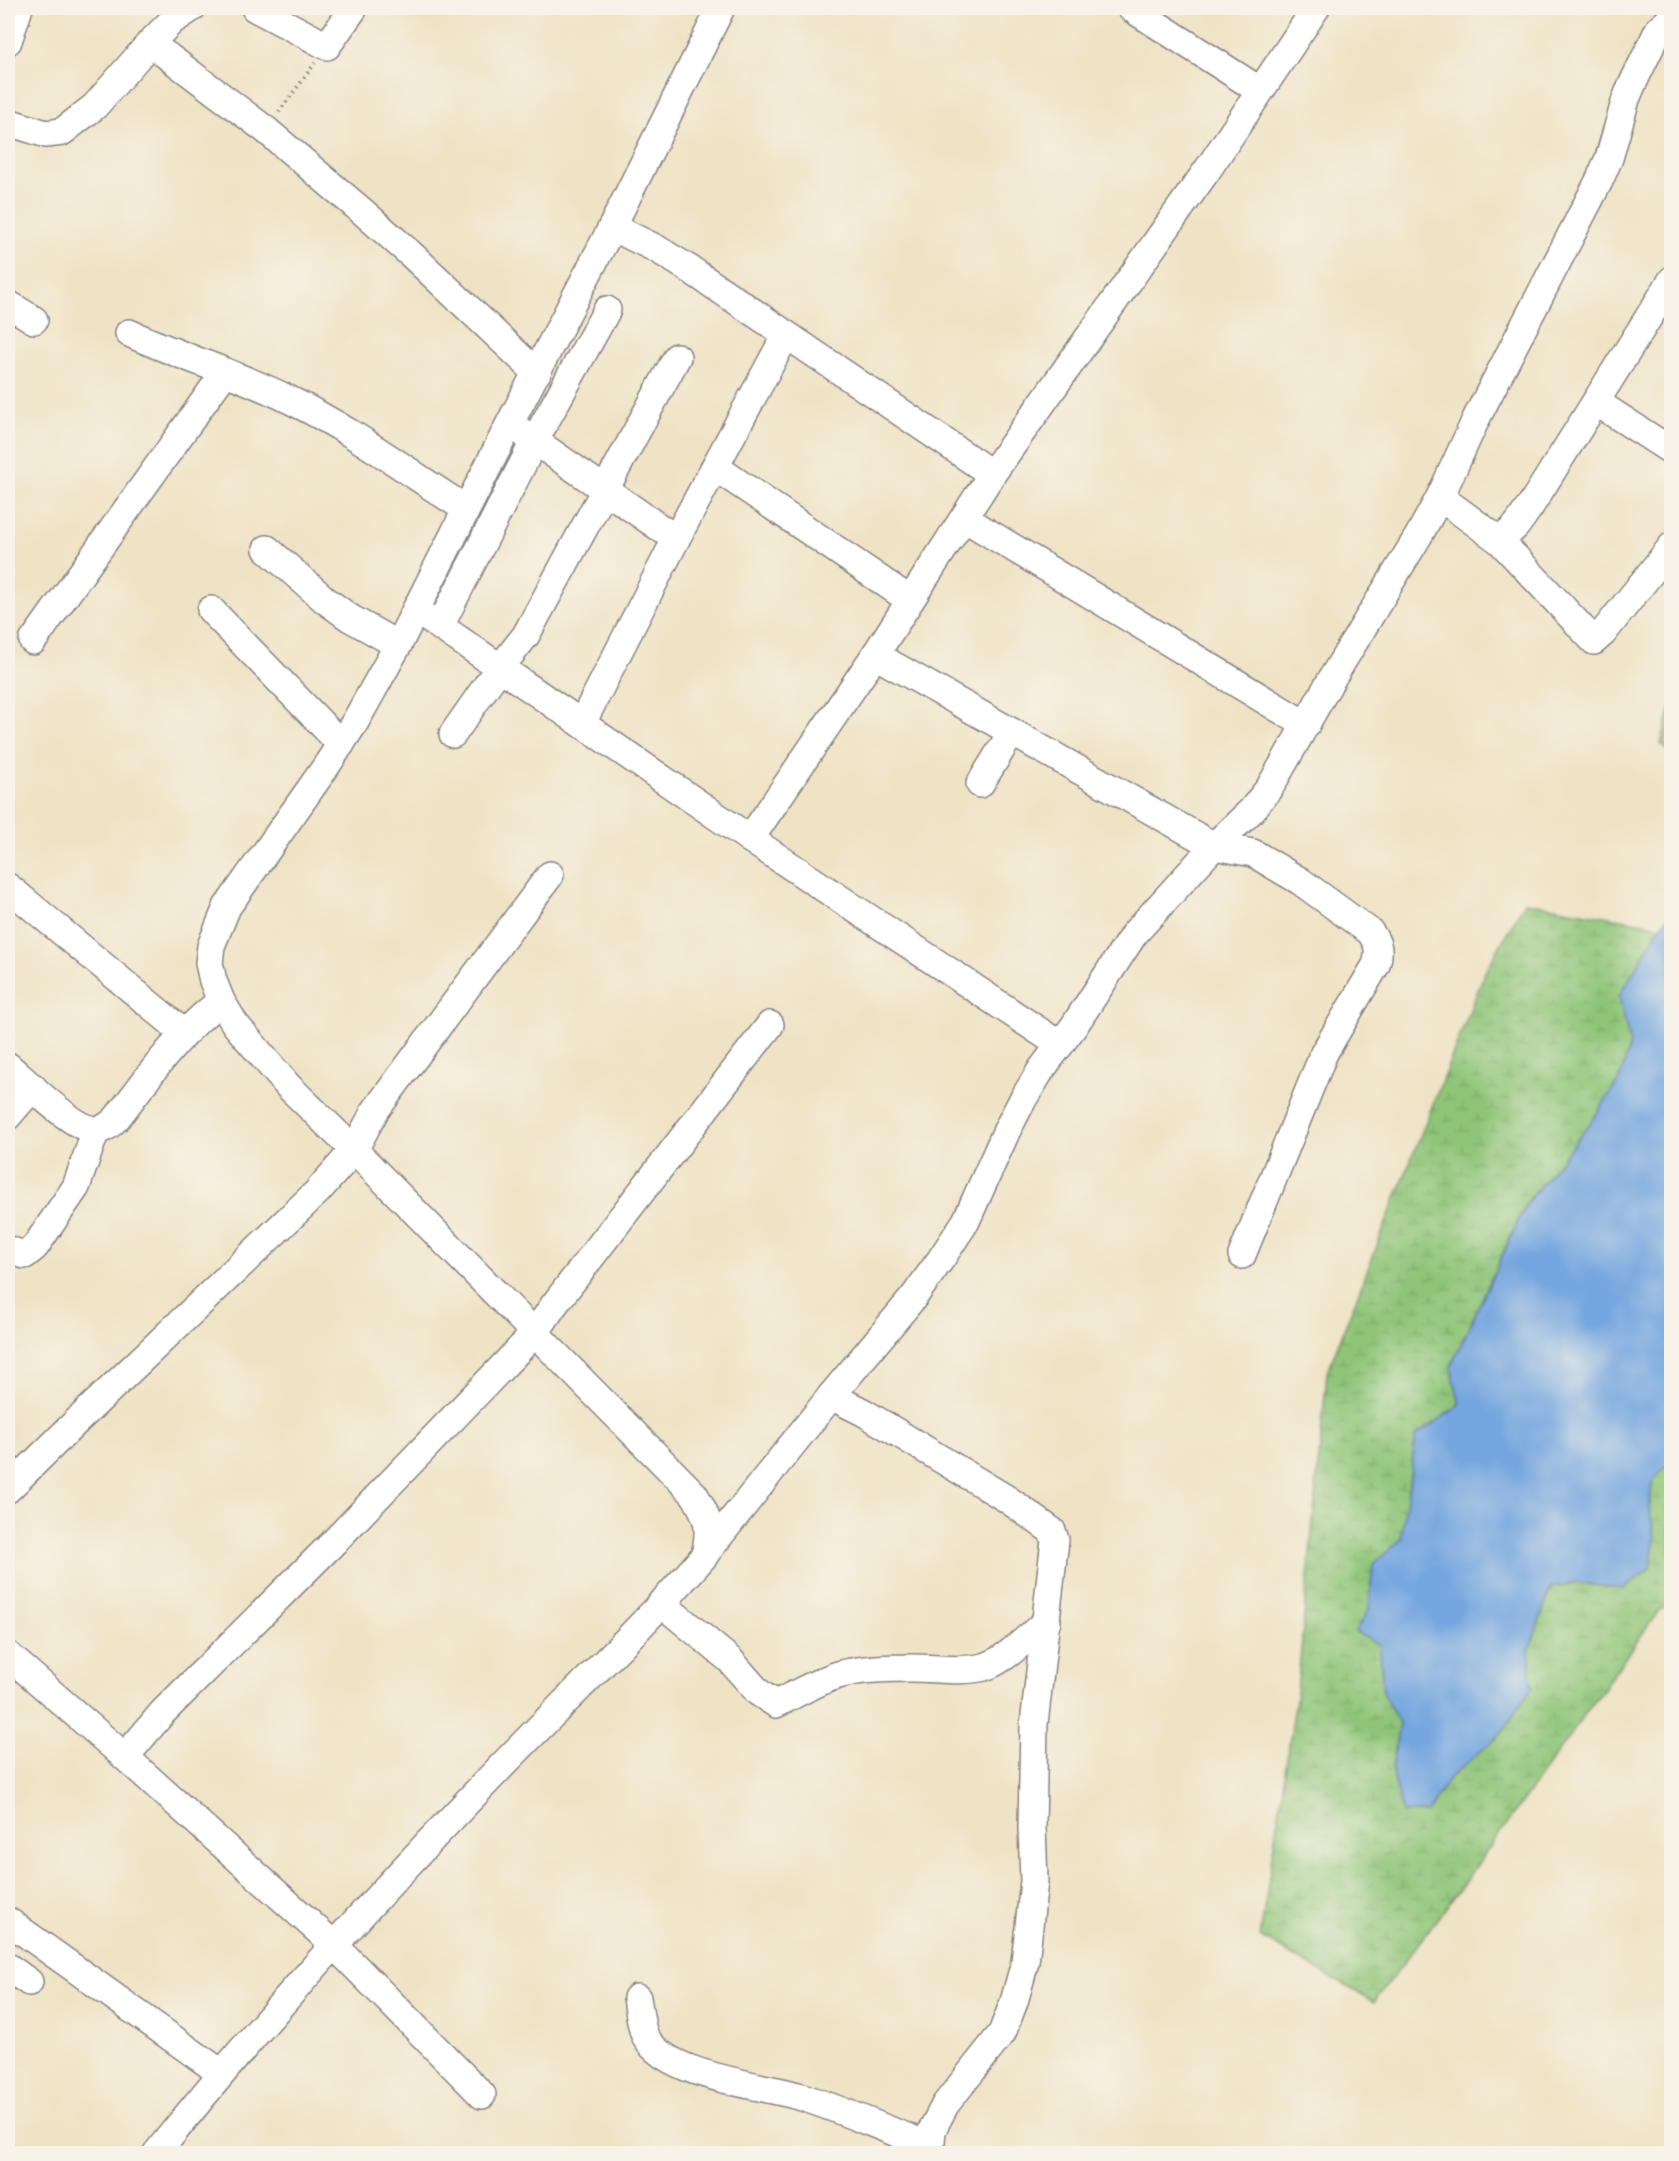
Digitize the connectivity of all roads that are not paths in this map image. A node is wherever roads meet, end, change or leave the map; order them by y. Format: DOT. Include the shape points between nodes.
graph roads {
  1 [pos="19,8"];
  2 [pos="192,8"];
  3 [pos="255,8"];
  4 [pos="354,8"];
  5 [pos="721,8"];
  6 [pos="1131,8"];
  7 [pos="1316,8"];
  8 [pos="1663,15"];
  9 [pos="8,41"];
  10 [pos="150,43"];
  11 [pos="1259,90"];
  12 [pos="8,122"];
  13 [pos="612,227"];
  14 [pos="1671,280"];
  15 [pos="8,304"];
  16 [pos="608,310"];
  17 [pos="34,320"];
  18 [pos="129,333"];
  19 [pos="786,335"];
  20 [pos="677,357"];
  21 [pos="225,372"];
  22 [pos="537,373"];
  23 [pos="1596,402"];
  24 [pos="510,423"];
  25 [pos="534,440"];
  26 [pos="1670,450"];
  27 [pos="715,467"];
  28 [pos="992,474"];
  29 [pos="605,490"];
  30 [pos="1440,497"];
  31 [pos="466,509"];
  32 [pos="964,518"];
  33 [pos="676,539"];
  34 [pos="1500,541"];
  35 [pos="1671,546"];
  36 [pos="267,549"];
  37 [pos="910,600"];
  38 [pos="211,610"];
  39 [pos="416,610"];
  40 [pos="440,626"];
  41 [pos="33,641"];
  42 [pos="398,645"];
  43 [pos="875,655"];
  44 [pos="501,667"];
  45 [pos="582,723"];
  46 [pos="1306,725"];
  47 [pos="1012,732"];
  48 [pos="453,734"];
  49 [pos="341,744"];
  50 [pos="980,784"];
  51 [pos="750,839"];
  52 [pos="1214,846"];
  53 [pos="550,875"];
  54 [pos="8,887"];
  55 [pos="221,1001"];
  56 [pos="770,1024"];
  57 [pos="184,1033"];
  58 [pos="1060,1045"];
  59 [pos="8,1066"];
  60 [pos="33,1087"];
  61 [pos="8,1116"];
  62 [pos="96,1130"];
  63 [pos="354,1150"];
  64 [pos="8,1250"];
  65 [pos="1242,1255"];
  66 [pos="535,1333"];
  67 [pos="831,1396"];
  68 [pos="8,1490"];
  69 [pos="705,1555"];
  70 [pos="661,1604"];
  71 [pos="1047,1622"];
  72 [pos="8,1655"];
  73 [pos="1005,1656"];
  74 [pos="1038,1696"];
  75 [pos="125,1757"];
  76 [pos="8,1921"];
  77 [pos="333,1944"];
  78 [pos="637,1998"];
  79 [pos="221,2073"];
  80 [pos="482,2095"];
  81 [pos="931,2150"];
  82 [pos="156,2154"];
  1 -- 9 [label="street"];
  2 -- 10 [label="street"];
  3 -- 4 [label="street" via="327,46"];
  5 -- 13 [label="street"];
  6 -- 11 [label="street"];
  7 -- 11 [label="street"];
  8 -- 30 [label="street" via="1626,99 1599,181"];
  10 -- 12 [label="street" via="94,106 62,132 46,134"];
  10 -- 22 [label="street" via="266,130 414,257"];
  11 -- 28 [label="street" via="1208,169"];
  13 -- 19 [label="street" via="666,254"];
  13 -- 22 [label="street"];
  14 -- 23 [label="street"];
  15 -- 17 [label="street"];
  16 -- 25 [label="street"];
  18 -- 21 [label="street"];
  19 -- 27 [label="street"];
  19 -- 28 [label="street"];
  20 -- 29 [label="street"];
  21 -- 31 [label="street" via="320,416"];
  21 -- 41 [label="street"];
  22 -- 24 [label="street"];
  23 -- 26 [label="street"];
  23 -- 34 [label="street" via="1529,508"];
  24 -- 25 [label="street"];
  24 -- 31 [label="street"];
  25 -- 29 [label="street"];
  25 -- 40 [label="street"];
  27 -- 33 [label="street"];
  27 -- 37 [label="street"];
  28 -- 32 [label="street"];
  29 -- 33 [label="street"];
  29 -- 44 [label="street" via="526,635"];
  30 -- 34 [label="street"];
  30 -- 46 [label="street"];
  31 -- 39 [label="street"];
  32 -- 37 [label="street"];
  32 -- 46 [label="street"];
  33 -- 45 [label="street"];
  34 -- 35 [label="street" via="1594,641"];
  36 -- 42 [label="street" via="325,600"];
  37 -- 43 [label="street"];
  38 -- 49 [label="street"];
  39 -- 40 [label="street"];
  39 -- 42 [label="street"];
  40 -- 44 [label="street"];
  42 -- 49 [label="street"];
  43 -- 47 [label="street"];
  43 -- 51 [label="street"];
  44 -- 45 [label="street"];
  44 -- 48 [label="street"];
  45 -- 51 [label="street"];
  46 -- 52 [label="street" via="1270,788"];
  47 -- 50 [label="street"];
  47 -- 52 [label="street"];
  49 -- 55 [label="street" via="227,907 217,928 210,963"];
  51 -- 58 [label="street"];
  52 -- 58 [label="street" via="1134,933"];
  52 -- 65 [label="street" via="1253,854 1300,881 1370,932 1379,953 1376,966 1324,1053"];
  53 -- 63 [label="street" via="375,1111"];
  54 -- 57 [label="street"];
  55 -- 57 [label="street"];
  55 -- 63 [label="street" via="260,1055"];
  56 -- 66 [label="street"];
  57 -- 62 [label="street" via="116,1119 106,1128"];
  58 -- 67 [label="street" via="1022,1101 966,1221 913,1298"];
  59 -- 60 [label="street"];
  60 -- 61 [label="street"];
  60 -- 62 [label="street" via="76,1124"];
  62 -- 64 [label="street" via="76,1187 35,1247 25,1255"];
  63 -- 66 [label="street"];
  63 -- 68 [label="street" via="317,1192"];
  66 -- 69 [label="street" via="694,1494 709,1524"];
  66 -- 75 [label="street" via="163,1712"];
  67 -- 69 [label="street"];
  67 -- 71 [label="street" via="1007,1498 1052,1532 1055,1553"];
  69 -- 70 [label="street"];
  70 -- 73 [label="street" via="730,1660 759,1693 776,1704 839,1675 864,1670 985,1667"];
  70 -- 77 [label="street"];
  71 -- 73 [label="street"];
  71 -- 74 [label="street"];
  72 -- 75 [label="street"];
  73 -- 74 [label="street"];
  74 -- 81 [label="street" via="1034,1881 1025,1962 1002,2032 945,2105 932,2130"];
  75 -- 77 [label="street"];
  76 -- 79 [label="street"];
  77 -- 79 [label="street"];
  77 -- 80 [label="street"];
  78 -- 81 [label="street" via="646,2038 661,2053 691,2069 801,2097"];
  79 -- 82 [label="street"];
}
